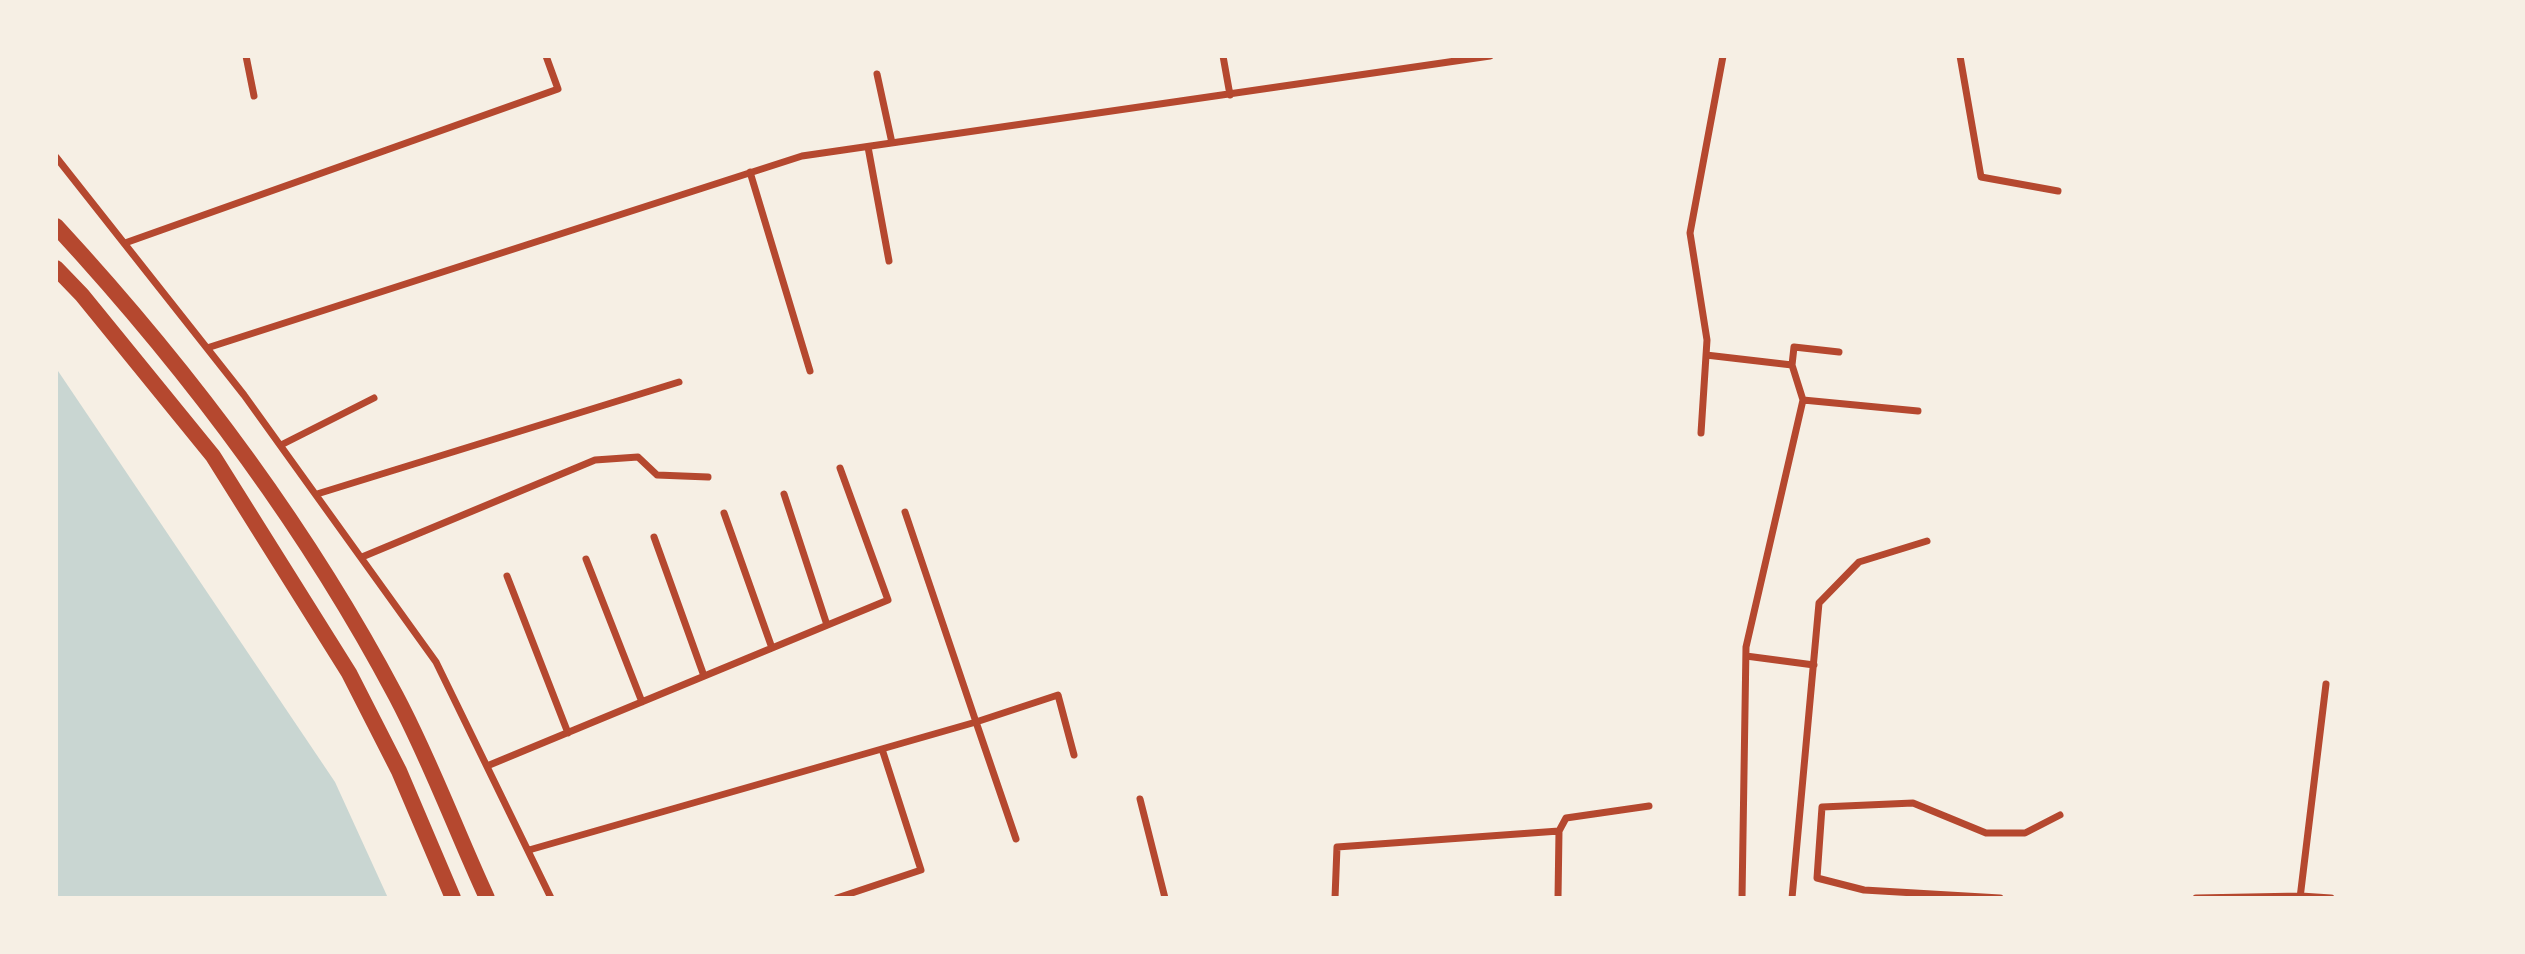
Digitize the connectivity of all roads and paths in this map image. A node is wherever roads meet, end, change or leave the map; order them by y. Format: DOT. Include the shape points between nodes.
graph roads {
  1 [pos="246,56"];
  2 [pos="546,56"];
  3 [pos="1223,56"];
  4 [pos="1490,56"];
  5 [pos="1723,56"];
  6 [pos="1960,56"];
  7 [pos="877,74"];
  8 [pos="1230,95"];
  9 [pos="254,96"];
  10 [pos="892,143"];
  11 [pos="867,146"];
  12 [pos="56,158"];
  13 [pos="750,172"];
  14 [pos="2059,191"];
  15 [pos="56,226"];
  16 [pos="125,243"];
  17 [pos="889,261"];
  18 [pos="56,268"];
  19 [pos="101,275"];
  20 [pos="82,295"];
  21 [pos="207,348"];
  22 [pos="1839,352"];
  23 [pos="1706,355"];
  24 [pos="1792,365"];
  25 [pos="810,371"];
  26 [pos="679,382"];
  27 [pos="374,398"];
  28 [pos="1803,400"];
  29 [pos="1918,411"];
  30 [pos="1701,433"];
  31 [pos="281,445"];
  32 [pos="841,468"];
  33 [pos="708,477"];
  34 [pos="317,494"];
  35 [pos="783,494"];
  36 [pos="905,512"];
  37 [pos="724,513"];
  38 [pos="654,537"];
  39 [pos="1927,541"];
  40 [pos="362,557"];
  41 [pos="586,559"];
  42 [pos="507,576"];
  43 [pos="827,625"];
  44 [pos="772,648"];
  45 [pos="1746,656"];
  46 [pos="1814,665"];
  47 [pos="704,676"];
  48 [pos="2326,684"];
  49 [pos="642,702"];
  50 [pos="976,722"];
  51 [pos="568,733"];
  52 [pos="882,749"];
  53 [pos="1074,755"];
  54 [pos="487,766"];
  55 [pos="1140,799"];
  56 [pos="1649,806"];
  57 [pos="2060,815"];
  58 [pos="1559,831"];
  59 [pos="1016,839"];
  60 [pos="529,850"];
  61 [pos="478,879"];
  62 [pos="452,896"];
  63 [pos="2300,897"];
  64 [pos="487,898"];
  65 [pos="551,898"];
  66 [pos="837,898"];
  67 [pos="1165,898"];
  68 [pos="1335,898"];
  69 [pos="1558,898"];
  70 [pos="1742,898"];
  71 [pos="1793,898"];
  72 [pos="2000,898"];
  73 [pos="2196,898"];
  74 [pos="2331,898"];
  1 -- 9 [label="street"];
  2 -- 16 [label="street" via="558,89"];
  3 -- 8 [label="street"];
  4 -- 8 [label="street"];
  5 -- 23 [label="street" via="1690,233"];
  6 -- 14 [label="street" via="1981,177"];
  7 -- 10 [label="street"];
  8 -- 10 [label="street"];
  10 -- 11 [label="street"];
  11 -- 13 [label="street" via="802,156"];
  11 -- 17 [label="street"];
  12 -- 16 [label="street"];
  13 -- 21 [label="street"];
  13 -- 25 [label="street"];
  15 -- 19 [label="main road"];
  16 -- 21 [label="street"];
  18 -- 20 [label="main road"];
  19 -- 20 [label="main road"];
  19 -- 61 [label="main road" via="235,438 330,579 425,754"];
  20 -- 62 [label="main road" via="213,456 349,673 399,771"];
  21 -- 31 [label="street"];
  22 -- 24 [label="street" via="1794,347"];
  23 -- 24 [label="street"];
  23 -- 30 [label="street"];
  24 -- 28 [label="street"];
  26 -- 34 [label="street"];
  27 -- 31 [label="street"];
  28 -- 29 [label="street"];
  28 -- 45 [label="street"];
  31 -- 34 [label="street"];
  32 -- 43 [label="street" via="888,600"];
  33 -- 40 [label="street" via="657,475 638,457 595,460"];
  34 -- 40 [label="street"];
  35 -- 43 [label="street"];
  36 -- 50 [label="street"];
  37 -- 44 [label="street"];
  38 -- 47 [label="street"];
  39 -- 46 [label="street" via="1859,562 1819,603"];
  40 -- 54 [label="street" via="436,662"];
  41 -- 49 [label="street"];
  42 -- 51 [label="street"];
  43 -- 44 [label="street"];
  44 -- 47 [label="street"];
  45 -- 46 [label="street"];
  45 -- 70 [label="street"];
  46 -- 71 [label="street"];
  47 -- 49 [label="street"];
  48 -- 63 [label="street"];
  49 -- 51 [label="street"];
  50 -- 52 [label="street"];
  50 -- 53 [label="street" via="1058,695"];
  50 -- 59 [label="street"];
  51 -- 54 [label="street"];
  52 -- 60 [label="street"];
  52 -- 66 [label="street" via="921,870"];
  54 -- 60 [label="street"];
  55 -- 67 [label="street"];
  56 -- 58 [label="street" via="1566,818"];
  57 -- 72 [label="street" via="2025,833 1986,833 1913,803 1822,807 1816,878 1864,890"];
  58 -- 68 [label="street" via="1337,847"];
  58 -- 69 [label="street"];
  60 -- 65 [label="street"];
  61 -- 62 [label="main road"];
  61 -- 64 [label="main road"];
  63 -- 73 [label="street"];
  63 -- 74 [label="street"];
}
